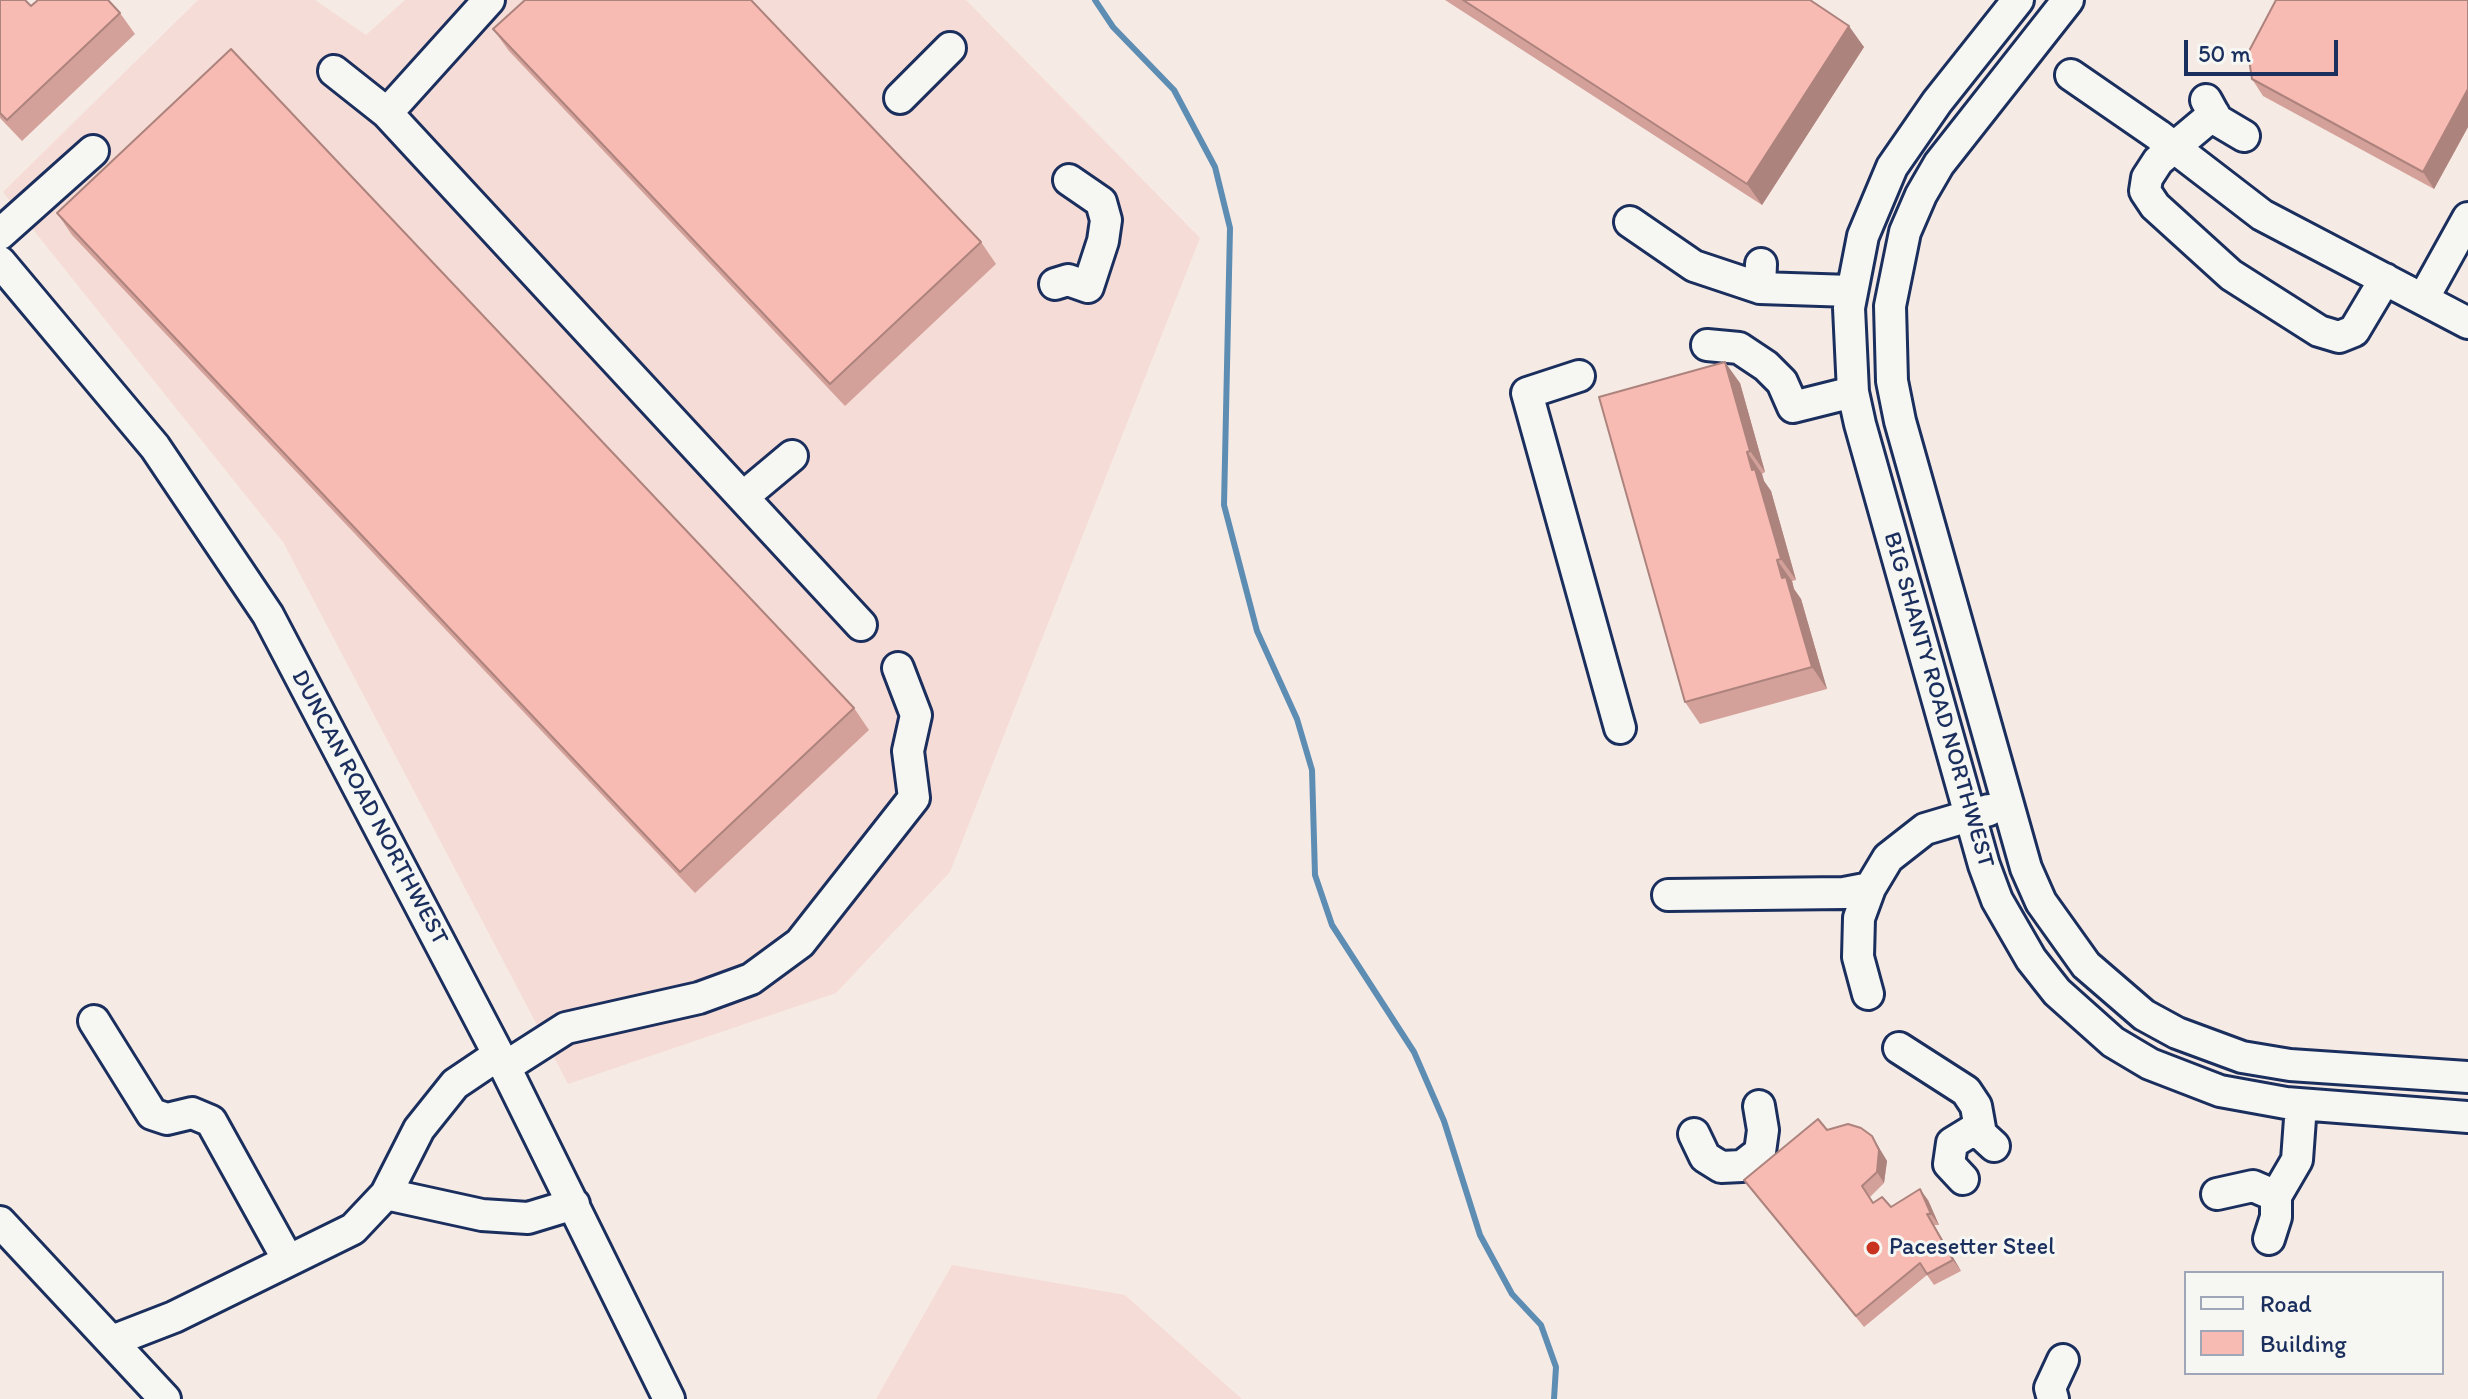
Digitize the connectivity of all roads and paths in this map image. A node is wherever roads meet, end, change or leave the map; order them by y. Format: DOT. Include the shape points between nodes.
graph roads {
  1 [pos="489,0"];
  2 [pos="2018,0"];
  3 [pos="2068,0"];
  4 [pos="950,48"];
  5 [pos="334,71"];
  6 [pos="2071,75"];
  7 [pos="900,98"];
  8 [pos="387,113"];
  9 [pos="2244,136"];
  10 [pos="2173,146"];
  11 [pos="93,151"];
  12 [pos="1069,180"];
  13 [pos="2468,218"];
  14 [pos="1630,222"];
  15 [pos="0,234"];
  16 [pos="0,262"];
  17 [pos="2385,279"];
  18 [pos="1055,284"];
  19 [pos="1851,291"];
  20 [pos="2423,299"];
  21 [pos="2468,323"];
  22 [pos="1707,345"];
  23 [pos="1579,376"];
  24 [pos="1853,392"];
  25 [pos="792,456"];
  26 [pos="743,497"];
  27 [pos="861,625"];
  28 [pos="898,668"];
  29 [pos="1620,728"];
  30 [pos="2006,806"];
  31 [pos="1970,814"];
  32 [pos="1870,888"];
  33 [pos="1668,895"];
  34 [pos="1868,994"];
  35 [pos="94,1021"];
  36 [pos="1899,1048"];
  37 [pos="501,1061"];
  38 [pos="2468,1077"];
  39 [pos="2301,1105"];
  40 [pos="1759,1106"];
  41 [pos="2468,1117"];
  42 [pos="1694,1134"];
  43 [pos="1963,1179"];
  44 [pos="386,1194"];
  45 [pos="2217,1194"];
  46 [pos="2276,1196"];
  47 [pos="574,1204"];
  48 [pos="0,1222"];
  49 [pos="2269,1239"];
  50 [pos="288,1260"];
  51 [pos="112,1341"];
  52 [pos="2063,1360"];
  53 [pos="165,1399"];
  54 [pos="669,1399"];
  55 [pos="2053,1399"];
  1 -- 8 [label="street"];
  2 -- 19 [label="street, BIG SHANTY ROAD NORTHWEST" via="1892,167 1863,236"];
  3 -- 30 [label="street, BIG SHANTY ROAD NORTHWEST" via="1939,164 1905,232 1890,306 1892,381 1900,421"];
  4 -- 7 [label="street"];
  5 -- 8 [label="street"];
  6 -- 10 [label="street"];
  8 -- 26 [label="street"];
  9 -- 10 [label="street" via="2217,120 2210,107"];
  10 -- 17 [label="street" via="2262,215"];
  10 -- 17 [label="street" via="2147,178 2145,191 2155,206 2231,275 2319,331 2339,337 2354,331"];
  11 -- 15 [label="street"];
  12 -- 18 [label="street" via="1101,202 1106,220 1088,287 1068,280"];
  13 -- 20 [label="street"];
  14 -- 19 [label="street" via="1694,266"];
  16 -- 37 [label="street, DUNCAN ROAD NORTHWEST" via="155,447 268,615"];
  17 -- 20 [label="street"];
  19 -- 24 [label="street, BIG SHANTY ROAD NORTHWEST"];
  20 -- 21 [label="street"];
  22 -- 24 [label="street" via="1739,348 1766,366 1782,382 1793,407"];
  23 -- 29 [label="street" via="1527,393"];
  24 -- 31 [label="street, BIG SHANTY ROAD NORTHWEST"];
  25 -- 26 [label="street"];
  26 -- 27 [label="street"];
  28 -- 37 [label="street" via="916,715 908,751 914,798 800,943 751,979 699,998 566,1028"];
  30 -- 31 [label="street"];
  30 -- 38 [label="street, BIG SHANTY ROAD NORTHWEST" via="2026,868 2061,934 2095,974 2144,1015 2242,1057"];
  31 -- 32 [label="street" via="1911,838 1888,858"];
  31 -- 39 [label="street, BIG SHANTY ROAD NORTHWEST" via="1984,865 2013,930 2031,959 2085,1019 2137,1057 2187,1081"];
  32 -- 33 [label="street" via="1844,893"];
  32 -- 34 [label="street" via="1858,936"];
  35 -- 50 [label="street" via="152,1114 167,1119 192,1113 211,1121"];
  36 -- 43 [label="street" via="1966,1091 1976,1106 1987,1140 1960,1136 1948,1153 1949,1164"];
  37 -- 44 [label="street" via="455,1084 419,1129"];
  37 -- 47 [label="street, DUNCAN ROAD NORTHWEST"];
  39 -- 41 [label="street, BIG SHANTY ROAD NORTHWEST"];
  39 -- 46 [label="street" via="2297,1160"];
  40 -- 42 [label="street" via="1760,1152 1742,1166 1721,1167 1705,1157"];
  44 -- 47 [label="street" via="482,1215 528,1218"];
  44 -- 50 [label="street" via="353,1229"];
  45 -- 46 [label="street" via="2253,1186"];
  46 -- 49 [label="street"];
  47 -- 54 [label="street, DUNCAN ROAD NORTHWEST"];
  48 -- 51 [label="street"];
  50 -- 51 [label="street" via="174,1317"];
  51 -- 53 [label="street"];
  52 -- 55 [label="street" via="2050,1388"];
}
